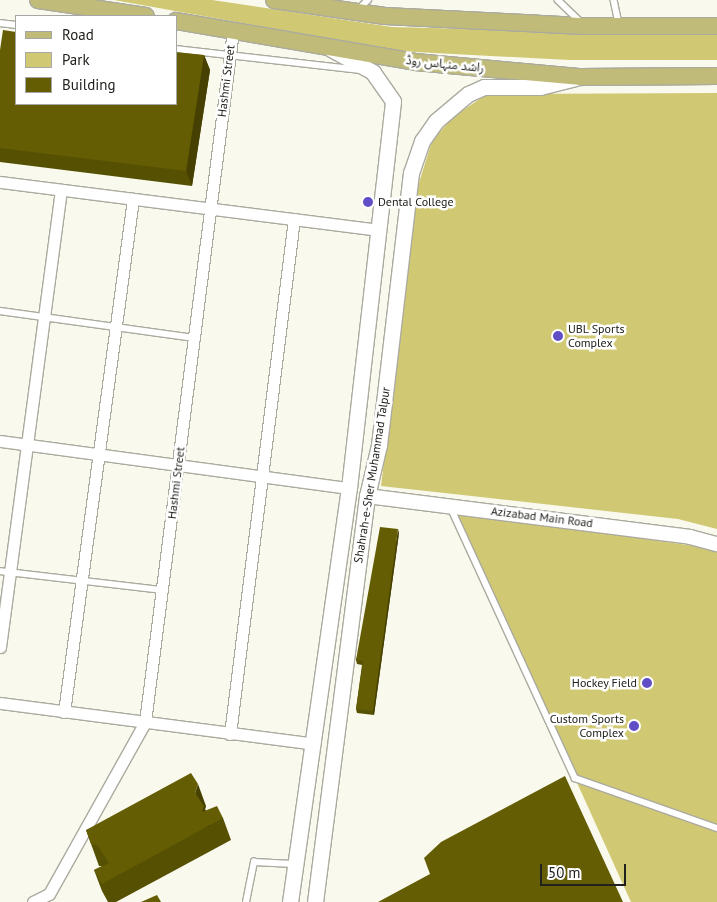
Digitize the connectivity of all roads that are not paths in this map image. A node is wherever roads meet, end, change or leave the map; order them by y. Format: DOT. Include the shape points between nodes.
graph roads {
  1 [pos="38,0"];
  2 [pos="274,0"];
  3 [pos="368,0"];
  4 [pos="558,0"];
  5 [pos="614,0"];
  6 [pos="355,13"];
  7 [pos="139,15"];
  8 [pos="178,21"];
  9 [pos="0,23"];
  10 [pos="15,25"];
  11 [pos="585,26"];
  12 [pos="620,26"];
  13 [pos="717,26"];
  14 [pos="233,30"];
  15 [pos="328,47"];
  16 [pos="178,49"];
  17 [pos="229,56"];
  18 [pos="373,72"];
  19 [pos="716,76"];
  20 [pos="581,77"];
  21 [pos="0,182"];
  22 [pos="61,190"];
  23 [pos="133,199"];
  24 [pos="211,209"];
  25 [pos="294,219"];
  26 [pos="378,230"];
  27 [pos="0,311"];
  28 [pos="44,317"];
  29 [pos="116,327"];
  30 [pos="194,338"];
  31 [pos="0,441"];
  32 [pos="27,444"];
  33 [pos="99,454"];
  34 [pos="179,464"];
  35 [pos="263,476"];
  36 [pos="349,488"];
  37 [pos="367,496"];
  38 [pos="450,506"];
  39 [pos="717,544"];
  40 [pos="5,571"];
  41 [pos="82,581"];
  42 [pos="162,590"];
  43 [pos="0,648"];
  44 [pos="0,703"];
  45 [pos="64,712"];
  46 [pos="145,722"];
  47 [pos="230,734"];
  48 [pos="314,744"];
  49 [pos="717,828"];
  50 [pos="296,864"];
  51 [pos="33,902"];
  52 [pos="246,902"];
  53 [pos="290,902"];
  54 [pos="315,902"];
  1 -- 7 [label="main road"];
  2 -- 6 [label="main road"];
  3 -- 6 [label="lane"];
  4 -- 11 [label="lane"];
  5 -- 12 [label="lane"];
  6 -- 11 [label="main road"];
  8 -- 14 [label="main road, راشد منہاس روڈ"];
  9 -- 10 [label="lane"];
  11 -- 12 [label="main road"];
  12 -- 13 [label="main road"];
  14 -- 15 [label="main road, راشد منہاس روڈ"];
  14 -- 17 [label="street, Hashmi Street"];
  15 -- 18 [label="main road, Shahrah-e-Sher Muhammad Talpur"];
  15 -- 20 [label="main road, راشد منہاس روڈ" via="415,62"];
  16 -- 17 [label="lane"];
  17 -- 18 [label="lane"];
  17 -- 24 [label="street, Hashmi Street"];
  18 -- 26 [label="main road, Shahrah-e-Sher Muhammad Talpur" via="393,101"];
  19 -- 20 [label="main road, راشد منہاس روڈ"];
  20 -- 37 [label="main road, Shahrah-e-Sher Muhammad Talpur" via="540,87 484,87 454,104 422,141 411,173 379,445"];
  21 -- 22 [label="street"];
  22 -- 23 [label="street"];
  22 -- 28 [label="street"];
  23 -- 24 [label="street"];
  23 -- 29 [label="street"];
  24 -- 25 [label="street"];
  24 -- 30 [label="street, Hashmi Street"];
  25 -- 26 [label="street"];
  25 -- 35 [label="street"];
  26 -- 36 [label="main road, Shahrah-e-Sher Muhammad Talpur"];
  27 -- 28 [label="lane"];
  28 -- 29 [label="lane"];
  28 -- 32 [label="street"];
  29 -- 30 [label="lane"];
  29 -- 33 [label="street"];
  30 -- 34 [label="street, Hashmi Street"];
  31 -- 32 [label="street"];
  32 -- 33 [label="street"];
  32 -- 40 [label="street"];
  33 -- 34 [label="street"];
  33 -- 41 [label="street"];
  34 -- 35 [label="street"];
  34 -- 42 [label="street, Hashmi Street"];
  35 -- 36 [label="street"];
  35 -- 47 [label="street"];
  36 -- 48 [label="main road, Shahrah-e-Sher Muhammad Talpur"];
  37 -- 38 [label="street, Azizabad Main Road"];
  37 -- 54 [label="main road, Shahrah-e-Sher Muhammad Talpur"];
  38 -- 39 [label="street, Azizabad Main Road" via="690,537"];
  38 -- 49 [label="lane" via="576,778"];
  40 -- 41 [label="lane"];
  40 -- 43 [label="street"];
  41 -- 42 [label="lane"];
  41 -- 45 [label="street"];
  42 -- 46 [label="street, Hashmi Street"];
  44 -- 45 [label="street"];
  45 -- 46 [label="street"];
  46 -- 47 [label="street"];
  46 -- 51 [label="street, Hashmi Street" via="49,894"];
  47 -- 48 [label="street"];
  48 -- 50 [label="main road, Shahrah-e-Sher Muhammad Talpur"];
  50 -- 52 [label="lane" via="254,862"];
  50 -- 53 [label="main road, Shahrah-e-Sher Muhammad Talpur"];
}
